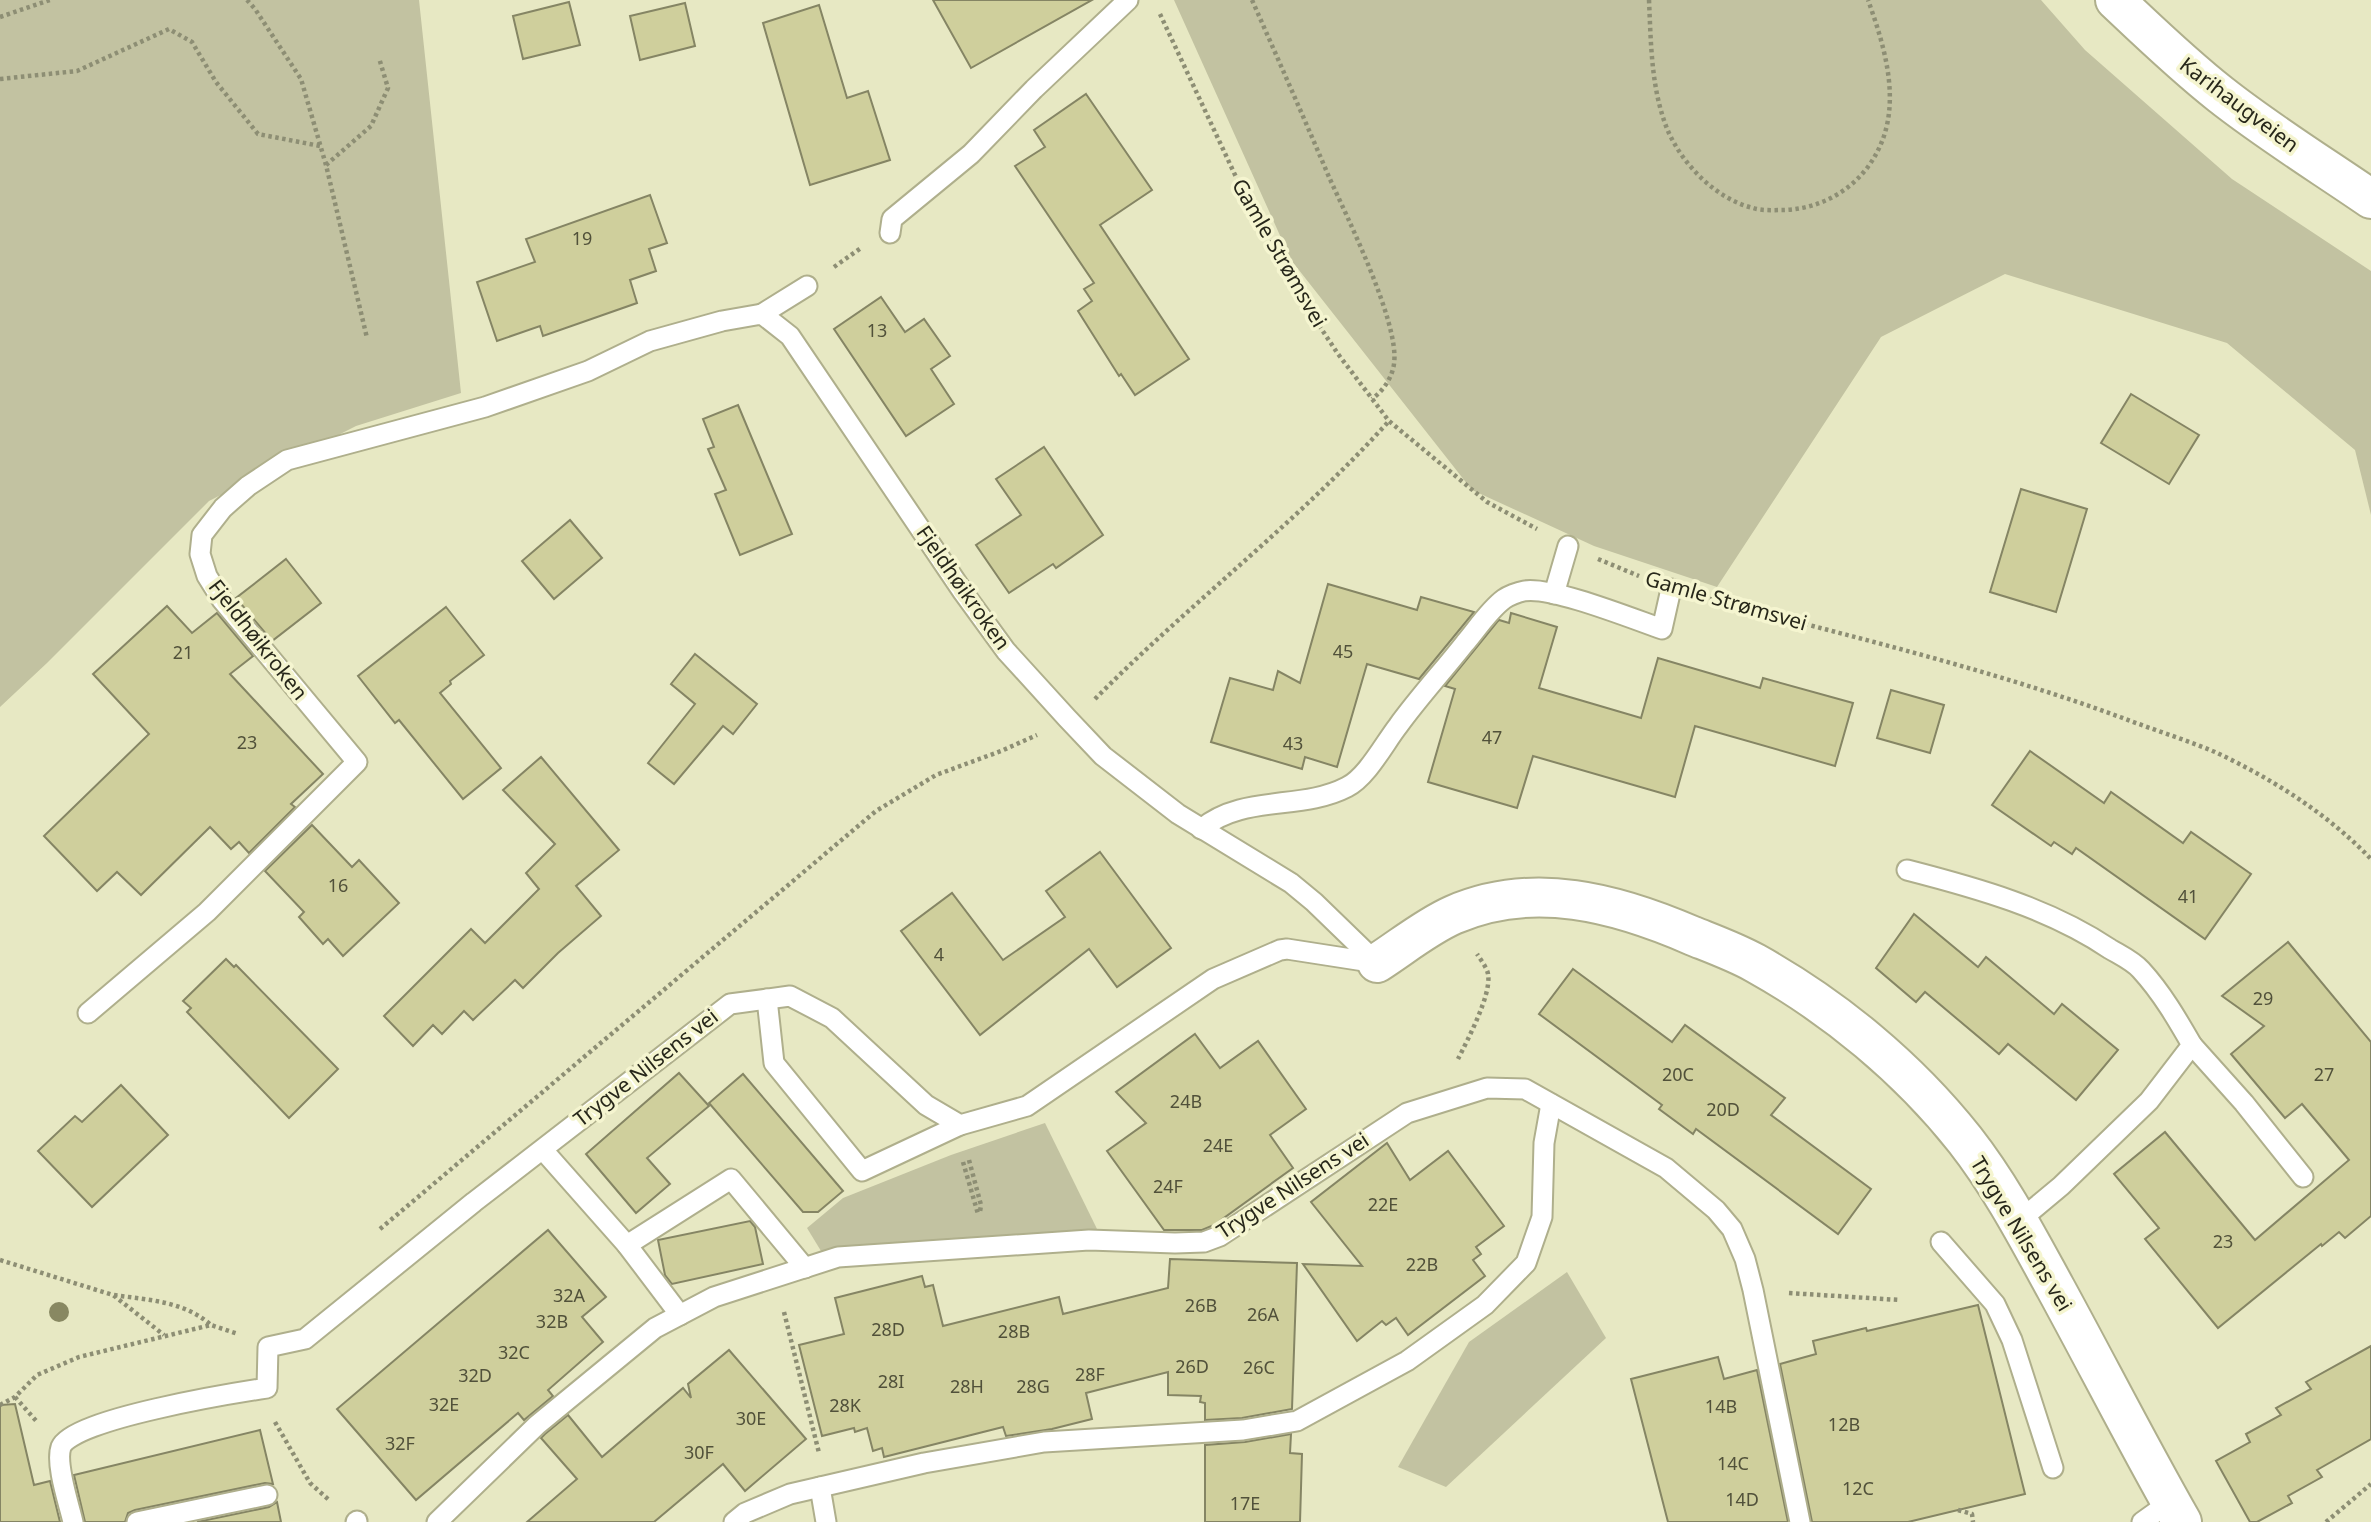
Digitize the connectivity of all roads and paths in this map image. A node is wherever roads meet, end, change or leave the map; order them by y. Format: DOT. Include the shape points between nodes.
graph roads {
  1 [pos="50,0"];
  2 [pos="247,0"];
  3 [pos="1128,0"];
  4 [pos="1252,0"];
  5 [pos="1649,0"];
  6 [pos="1868,0"];
  7 [pos="2115,0"];
  8 [pos="1160,12"];
  9 [pos="0,17"];
  10 [pos="379,58"];
  11 [pos="0,79"];
  12 [pos="320,146"];
  13 [pos="326,165"];
  14 [pos="2357,189"];
  15 [pos="890,233"];
  16 [pos="807,286"];
  17 [pos="762,314"];
  18 [pos="367,338"];
  19 [pos="1372,400"];
  20 [pos="1389,421"];
  21 [pos="1568,546"];
  22 [pos="1671,589"];
  23 [pos="1554,594"];
  24 [pos="1067,718"];
  25 [pos="1200,829"];
  26 [pos="2371,859"];
  27 [pos="1907,870"];
  28 [pos="1454,915"];
  29 [pos="1377,963"];
  30 [pos="767,999"];
  31 [pos="88,1013"];
  32 [pos="2192,1045"];
  33 [pos="1436,1104"];
  34 [pos="1551,1104"];
  35 [pos="957,1126"];
  36 [pos="543,1150"];
  37 [pos="960,1154"];
  38 [pos="2303,1177"];
  39 [pos="975,1206"];
  40 [pos="2019,1222"];
  41 [pos="372,1235"];
  42 [pos="1941,1242"];
  43 [pos="627,1245"];
  44 [pos="986,1246"];
  45 [pos="0,1260"];
  46 [pos="805,1268"];
  47 [pos="775,1277"];
  48 [pos="113,1295"];
  49 [pos="1828,1295"];
  50 [pos="1900,1300"];
  51 [pos="680,1315"];
  52 [pos="211,1325"];
  53 [pos="165,1335"];
  54 [pos="268,1347"];
  55 [pos="267,1388"];
  56 [pos="0,1405"];
  57 [pos="2053,1468"];
  58 [pos="2371,1484"];
  59 [pos="824,1486"];
  60 [pos="267,1495"];
  61 [pos="1958,1510"];
  62 [pos="2165,1515"];
  63 [pos="357,1521"];
  64 [pos="73,1522"];
  65 [pos="137,1522"];
  66 [pos="437,1522"];
  67 [pos="734,1522"];
  68 [pos="826,1522"];
  69 [pos="1800,1522"];
  70 [pos="1973,1522"];
  71 [pos="2326,1522"];
  1 -- 9 [label="path"];
  2 -- 12 [label="path" via="301,79"];
  3 -- 15 [label="lane" via="971,154 892,219"];
  4 -- 19 [label="path" via="1364,255 1388,321 1394,364 1384,389"];
  5 -- 6 [label="path" via="1656,94 1674,142 1710,186 1754,209 1776,210 1813,206 1837,196 1870,166 1881,146 1890,102 1886,57"];
  7 -- 14 [label="street, Karihaugveien" via="2219,93"];
  8 -- 19 [label="path, Gamle Strømsvei" via="1250,207 1299,295"];
  10 -- 13 [label="path" via="388,88 371,126"];
  11 -- 12 [label="path" via="77,71 169,29 192,42 216,82 258,134"];
  12 -- 13 [label="path"];
  13 -- 18 [label="path"];
  15 -- 16 [label="path"];
  16 -- 17 [label="lane, Fjeldhøikroken"];
  17 -- 24 [label="lane, Fjeldhøikroken" via="790,335 963,592 1006,651"];
  17 -- 31 [label="lane, Fjeldhøikroken" via="650,341 588,371 485,407 287,460 223,508 202,535 200,554 207,576 357,762 207,912"];
  19 -- 20 [label="path, Gamle Strømsvei"];
  20 -- 21 [label="path, Gamle Strømsvei" via="1487,502"];
  20 -- 24 [label="path" via="1352,463 1142,651 1094,700"];
  21 -- 22 [label="path, Gamle Strømsvei"];
  21 -- 23 [label="lane"];
  22 -- 23 [label="lane" via="1662,629"];
  22 -- 26 [label="path, Gamle Strømsvei" via="2031,686 2214,752 2274,784 2345,832"];
  23 -- 25 [label="lane" via="1524,591 1504,599 1350,786 1236,809"];
  24 -- 25 [label="lane, Fjeldhøikroken" via="1103,756"];
  24 -- 41 [label="path" via="1000,751 936,775 876,811"];
  25 -- 29 [label="lane" via="1291,883"];
  27 -- 32 [label="lane" via="2040,911 2090,935 2139,968 2167,1001"];
  28 -- 29 [label="street, Trygve Nilsens vei"];
  28 -- 33 [label="path" via="1488,975 1481,1011"];
  28 -- 40 [label="street, Trygve Nilsens vei" via="1487,903 1529,896 1591,901 1660,921 1752,961 1816,1000 1924,1093 1965,1140"];
  29 -- 35 [label="lane" via="1280,950 1213,979 1027,1106"];
  30 -- 35 [label="lane, Trygve Nilsens vei" via="790,996 832,1018 926,1105"];
  30 -- 35 [label="lane" via="775,1063 862,1171"];
  30 -- 36 [label="lane, Trygve Nilsens vei" via="730,1004"];
  32 -- 38 [label="lane"];
  32 -- 40 [label="lane" via="2149,1101"];
  33 -- 34 [label="lane, Trygve Nilsens vei" via="1488,1088 1525,1089"];
  33 -- 44 [label="lane, Trygve Nilsens vei" via="1407,1113 1220,1236 1204,1242 1089,1240"];
  34 -- 59 [label="lane" via="1544,1143 1542,1217 1526,1263 1485,1305 1407,1361 1297,1421 1243,1430 1044,1443"];
  34 -- 69 [label="lane, Trygve Nilsens vei" via="1666,1168 1732,1229 1754,1290"];
  35 -- 44 [label="path" via="981,1205"];
  36 -- 43 [label="lane"];
  36 -- 54 [label="lane, Trygve Nilsens vei" via="305,1339"];
  37 -- 39 [label="path"];
  40 -- 62 [label="street, Trygve Nilsens vei"];
  42 -- 57 [label="lane" via="1995,1304"];
  43 -- 46 [label="lane" via="731,1179"];
  43 -- 51 [label="lane"];
  44 -- 46 [label="lane, Trygve Nilsens vei" via="838,1257"];
  45 -- 48 [label="path"];
  46 -- 47 [label="lane, Trygve Nilsens vei"];
  47 -- 51 [label="lane, Trygve Nilsens vei" via="714,1297"];
  47 -- 59 [label="path"];
  48 -- 52 [label="path" via="173,1304"];
  48 -- 53 [label="path"];
  49 -- 50 [label="path"];
  51 -- 66 [label="lane, Trygve Nilsens vei" via="655,1328 537,1425"];
  52 -- 53 [label="path"];
  52 -- 54 [label="path"];
  53 -- 56 [label="path" via="79,1357 37,1375"];
  54 -- 55 [label="lane"];
  55 -- 63 [label="path" via="270,1414 310,1483"];
  55 -- 64 [label="lane" via="201,1398 110,1421 67,1440 60,1461"];
  58 -- 71 [label="path"];
  59 -- 67 [label="lane" via="790,1494"];
  59 -- 68 [label="lane"];
  60 -- 65 [label="lane"];
  61 -- 70 [label="path" via="1972,1514"];
}
